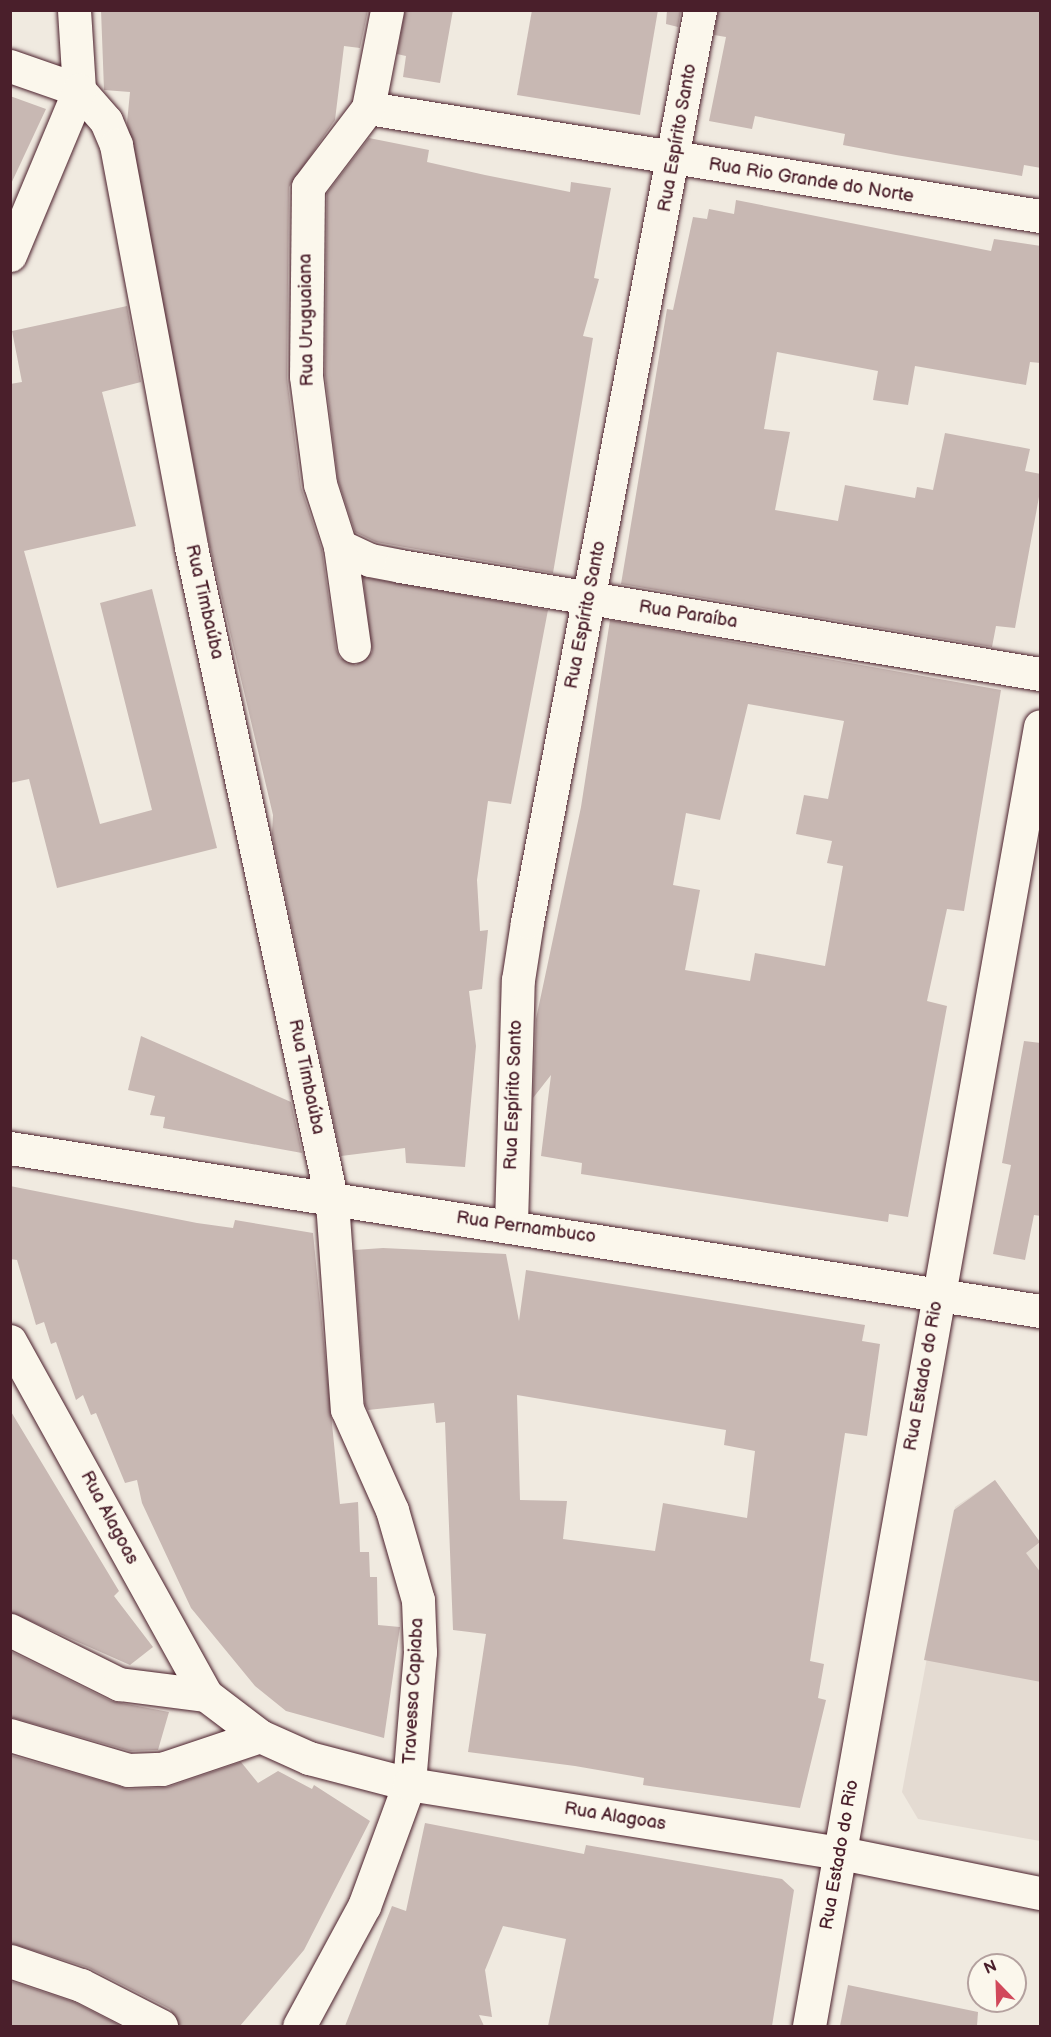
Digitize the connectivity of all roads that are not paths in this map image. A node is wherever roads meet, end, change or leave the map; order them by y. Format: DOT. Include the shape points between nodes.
graph roads {
  1 [pos="74,10"];
  2 [pos="387,10"];
  3 [pos="700,10"];
  4 [pos="10,66"];
  5 [pos="79,90"];
  6 [pos="368,108"];
  7 [pos="675,160"];
  8 [pos="1041,216"];
  9 [pos="10,255"];
  10 [pos="340,546"];
  11 [pos="589,598"];
  12 [pos="354,646"];
  13 [pos="1041,674"];
  14 [pos="1039,744"];
  15 [pos="10,1148"];
  16 [pos="332,1202"];
  17 [pos="511,1224"];
  18 [pos="939,1293"];
  19 [pos="1041,1311"];
  20 [pos="10,1341"];
  21 [pos="20,1366"];
  22 [pos="10,1630"];
  23 [pos="206,1695"];
  24 [pos="10,1735"];
  25 [pos="260,1736"];
  26 [pos="409,1784"];
  27 [pos="841,1853"];
  28 [pos="1041,1893"];
  29 [pos="10,1961"];
  30 [pos="161,2026"];
  31 [pos="299,2026"];
  32 [pos="809,2026"];
  1 -- 5 [label="street"];
  2 -- 6 [label="street, Rua Uruguaiana"];
  3 -- 7 [label="street, Rua Espírito Santo"];
  4 -- 5 [label="street"];
  5 -- 9 [label="street"];
  5 -- 16 [label="street, Rua Timbaúba" via="106,121 116,145 191,547"];
  6 -- 7 [label="street, Rua Rio Grande do Norte"];
  6 -- 10 [label="street, Rua Uruguaiana" via="308,187 306,376 320,484"];
  7 -- 8 [label="street, Rua Rio Grande do Norte"];
  7 -- 11 [label="street, Rua Espírito Santo"];
  10 -- 11 [label="street, Rua Paraíba" via="370,560"];
  10 -- 12 [label="street, Rua Uruguaiana"];
  11 -- 13 [label="street, Rua Paraíba"];
  11 -- 17 [label="street, Rua Espírito Santo" via="518,980"];
  14 -- 18 [label="street, Rua Estado do Rio"];
  15 -- 16 [label="street, Rua Pernambuco"];
  16 -- 17 [label="street, Rua Pernambuco"];
  16 -- 26 [label="street, Travessa Capiaba" via="347,1409 392,1510 418,1600 420,1652"];
  17 -- 18 [label="street, Rua Pernambuco"];
  18 -- 19 [label="street, Rua Pernambuco"];
  18 -- 27 [label="street, Rua Estado do Rio"];
  20 -- 21 [label="street, Rua Alagoas"];
  21 -- 23 [label="street, Rua Alagoas"];
  22 -- 23 [label="street" via="119,1684"];
  23 -- 25 [label="street, Rua Alagoas"];
  24 -- 25 [label="street" via="128,1770 162,1769"];
  25 -- 26 [label="street, Rua Alagoas" via="309,1758"];
  26 -- 27 [label="street, Rua Alagoas"];
  26 -- 31 [label="street, Travessa Capiaba" via="364,1906"];
  27 -- 28 [label="street, Rua Alagoas"];
  27 -- 32 [label="street, Rua Estado do Rio"];
  29 -- 30 [label="street" via="81,1985"];
}
